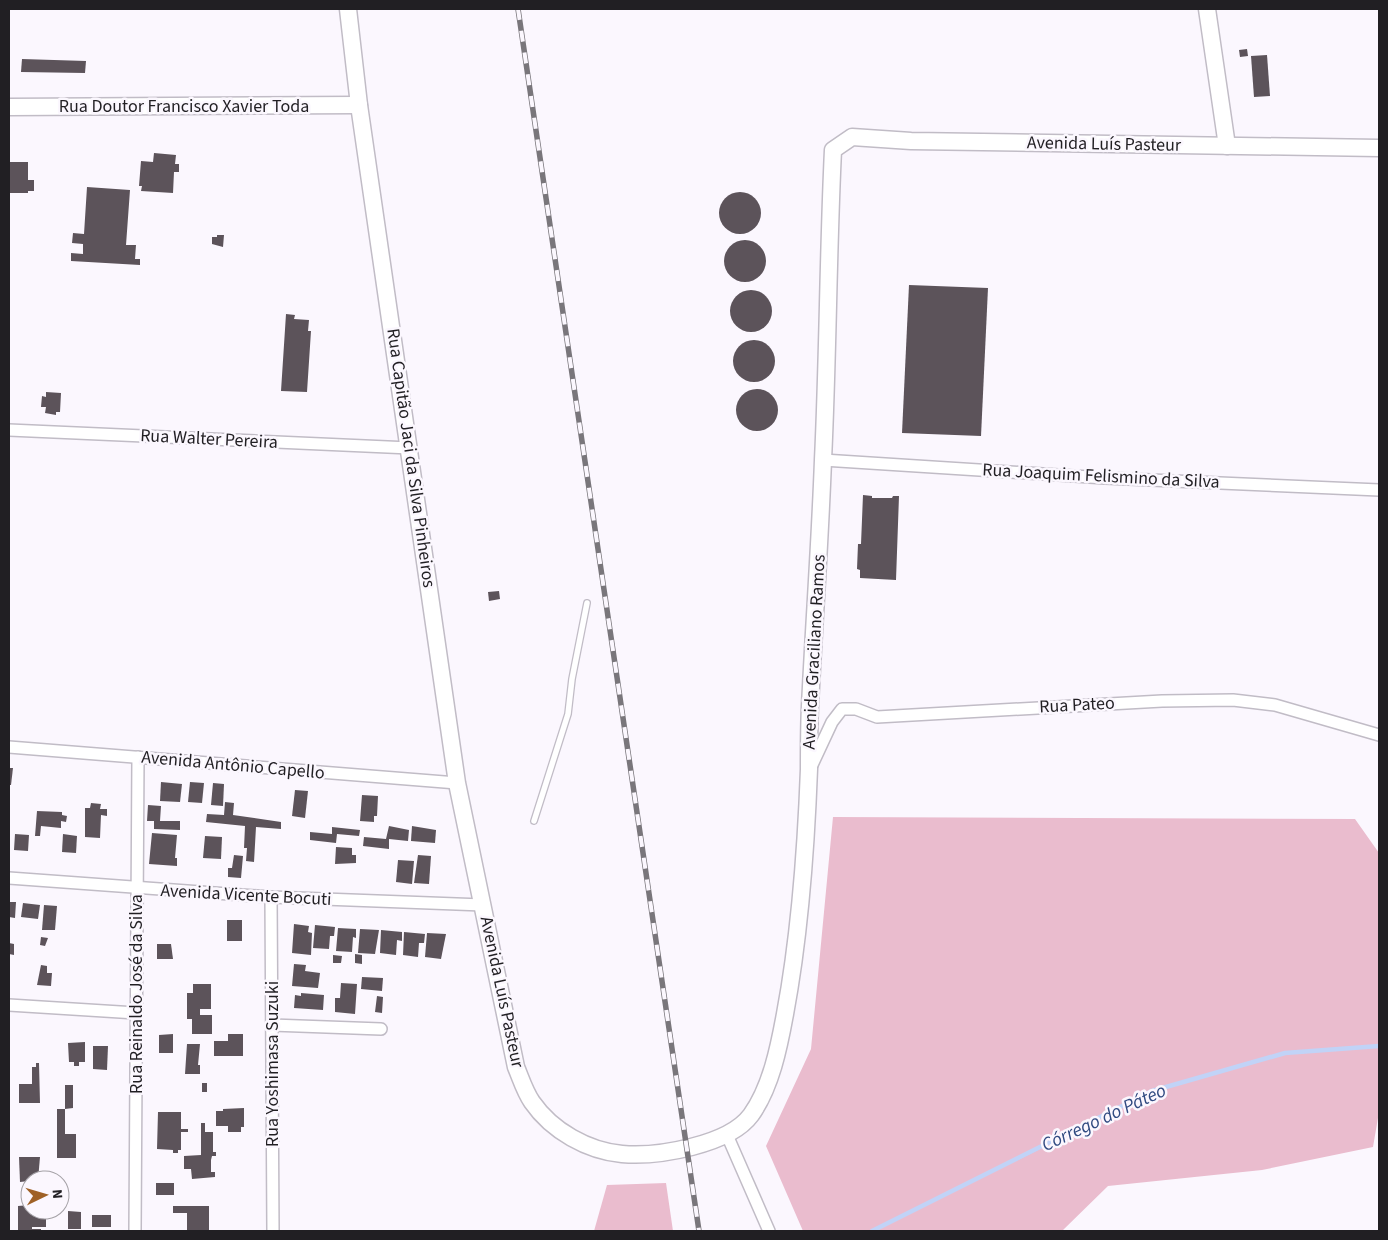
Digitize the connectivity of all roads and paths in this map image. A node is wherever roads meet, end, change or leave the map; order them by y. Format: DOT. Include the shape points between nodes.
graph roads {
  1 [pos="348,9"];
  2 [pos="1207,9"];
  3 [pos="359,105"];
  4 [pos="9,107"];
  5 [pos="1227,146"];
  6 [pos="1379,148"];
  7 [pos="832,150"];
  8 [pos="9,430"];
  9 [pos="410,448"];
  10 [pos="823,460"];
  11 [pos="1379,490"];
  12 [pos="588,603"];
  13 [pos="1379,735"];
  14 [pos="9,747"];
  15 [pos="138,758"];
  16 [pos="809,771"];
  17 [pos="457,783"];
  18 [pos="534,821"];
  19 [pos="9,878"];
  20 [pos="137,889"];
  21 [pos="270,897"];
  22 [pos="483,906"];
  23 [pos="9,1006"];
  24 [pos="136,1013"];
  25 [pos="272,1025"];
  26 [pos="382,1028"];
  27 [pos="727,1135"];
  28 [pos="136,1231"];
  29 [pos="273,1231"];
  30 [pos="769,1231"];
  1 -- 3 [label="street, Rua Capitão Jaci da Silva Pinheiros"];
  2 -- 5 [label="street"];
  3 -- 4 [label="street, Rua Doutor Francisco Xavier Toda"];
  3 -- 9 [label="street, Rua Capitão Jaci da Silva Pinheiros"];
  5 -- 6 [label="street, Avenida Luís Pasteur"];
  5 -- 7 [label="street, Avenida Luís Pasteur" via="911,141 852,137"];
  7 -- 10 [label="street, Avenida Graciliano Ramos"];
  8 -- 9 [label="street, Rua Walter Pereira"];
  9 -- 17 [label="street, Rua Capitão Jaci da Silva Pinheiros"];
  10 -- 11 [label="street, Rua Joaquim Felismino da Silva"];
  10 -- 16 [label="street, Avenida Graciliano Ramos" via="809,710"];
  12 -- 18 [label="lane" via="568,714"];
  13 -- 16 [label="street, Rua Pateo" via="1275,704 1233,700 877,717 856,709 842,709 832,722"];
  14 -- 15 [label="street, Avenida Antônio Capello"];
  15 -- 17 [label="street, Avenida Antônio Capello"];
  15 -- 20 [label="street, Rua Reinaldo José da Silva"];
  16 -- 27 [label="street, Avenida Graciliano Ramos" via="796,955 781,1037 751,1115"];
  17 -- 22 [label="street, Rua Capitão Jaci da Silva Pinheiros"];
  19 -- 20 [label="street, Avenida Vicente Bocuti"];
  20 -- 21 [label="street, Avenida Vicente Bocuti"];
  20 -- 24 [label="street, Rua Reinaldo José da Silva"];
  21 -- 22 [label="street, Avenida Vicente Bocuti"];
  21 -- 25 [label="street, Rua Yoshimasa Suzuki"];
  22 -- 27 [label="street, Avenida Luís Pasteur" via="516,1068 532,1102 547,1119 577,1140 617,1154 633,1155 711,1143"];
  23 -- 24 [label="street"];
  24 -- 28 [label="street, Rua Reinaldo José da Silva"];
  25 -- 26 [label="street"];
  25 -- 29 [label="street, Rua Yoshimasa Suzuki"];
  27 -- 30 [label="street"];
}
